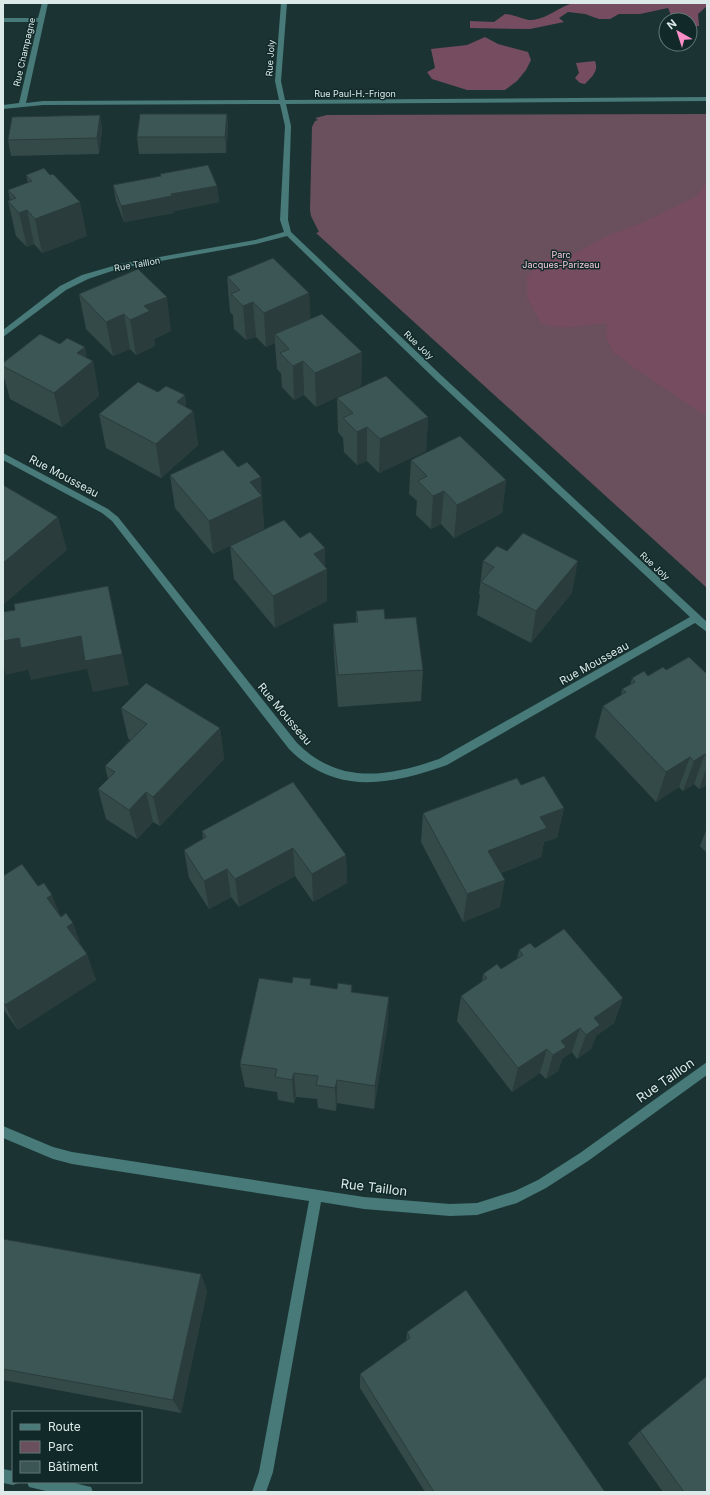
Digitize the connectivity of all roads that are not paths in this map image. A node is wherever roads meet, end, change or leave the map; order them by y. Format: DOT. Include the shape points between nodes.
graph roads {
  1 [pos="45,3"];
  2 [pos="284,3"];
  3 [pos="3,20"];
  4 [pos="41,20"];
  5 [pos="707,99"];
  6 [pos="282,103"];
  7 [pos="22,105"];
  8 [pos="3,107"];
  9 [pos="288,233"];
  10 [pos="3,334"];
  11 [pos="3,456"];
  12 [pos="696,618"];
  13 [pos="707,628"];
  14 [pos="707,1068"];
  15 [pos="3,1132"];
  16 [pos="316,1195"];
  17 [pos="39,1483"];
  18 [pos="86,1492"];
  19 [pos="259,1492"];
  1 -- 4 [label="street, Rue Champagne"];
  2 -- 6 [label="street, Rue Joly" via="278,81"];
  3 -- 4 [label="street"];
  4 -- 7 [label="street, Rue Champagne"];
  5 -- 6 [label="street, Rue Paul-H.-Frigon"];
  6 -- 7 [label="street, Rue Paul-H.-Frigon"];
  6 -- 9 [label="street, Rue Joly" via="288,126 284,220"];
  7 -- 8 [label="street, Rue Paul-H.-Frigon"];
  9 -- 10 [label="street, Rue Taillon" via="256,242 120,266 86,277 63,288"];
  9 -- 12 [label="street, Rue Joly"];
  11 -- 12 [label="street, Rue Mousseau" via="105,511 114,519 293,746 316,764 345,776 392,778 443,762"];
  12 -- 13 [label="street, Rue Joly"];
  14 -- 16 [label="street, Rue Taillon" via="584,1157 542,1184 500,1203 477,1209 450,1210 364,1203"];
  15 -- 16 [label="street, Rue Taillon" via="53,1154 72,1158"];
  16 -- 19 [label="street" via="266,1472"];
  17 -- 18 [label="street"];
}
